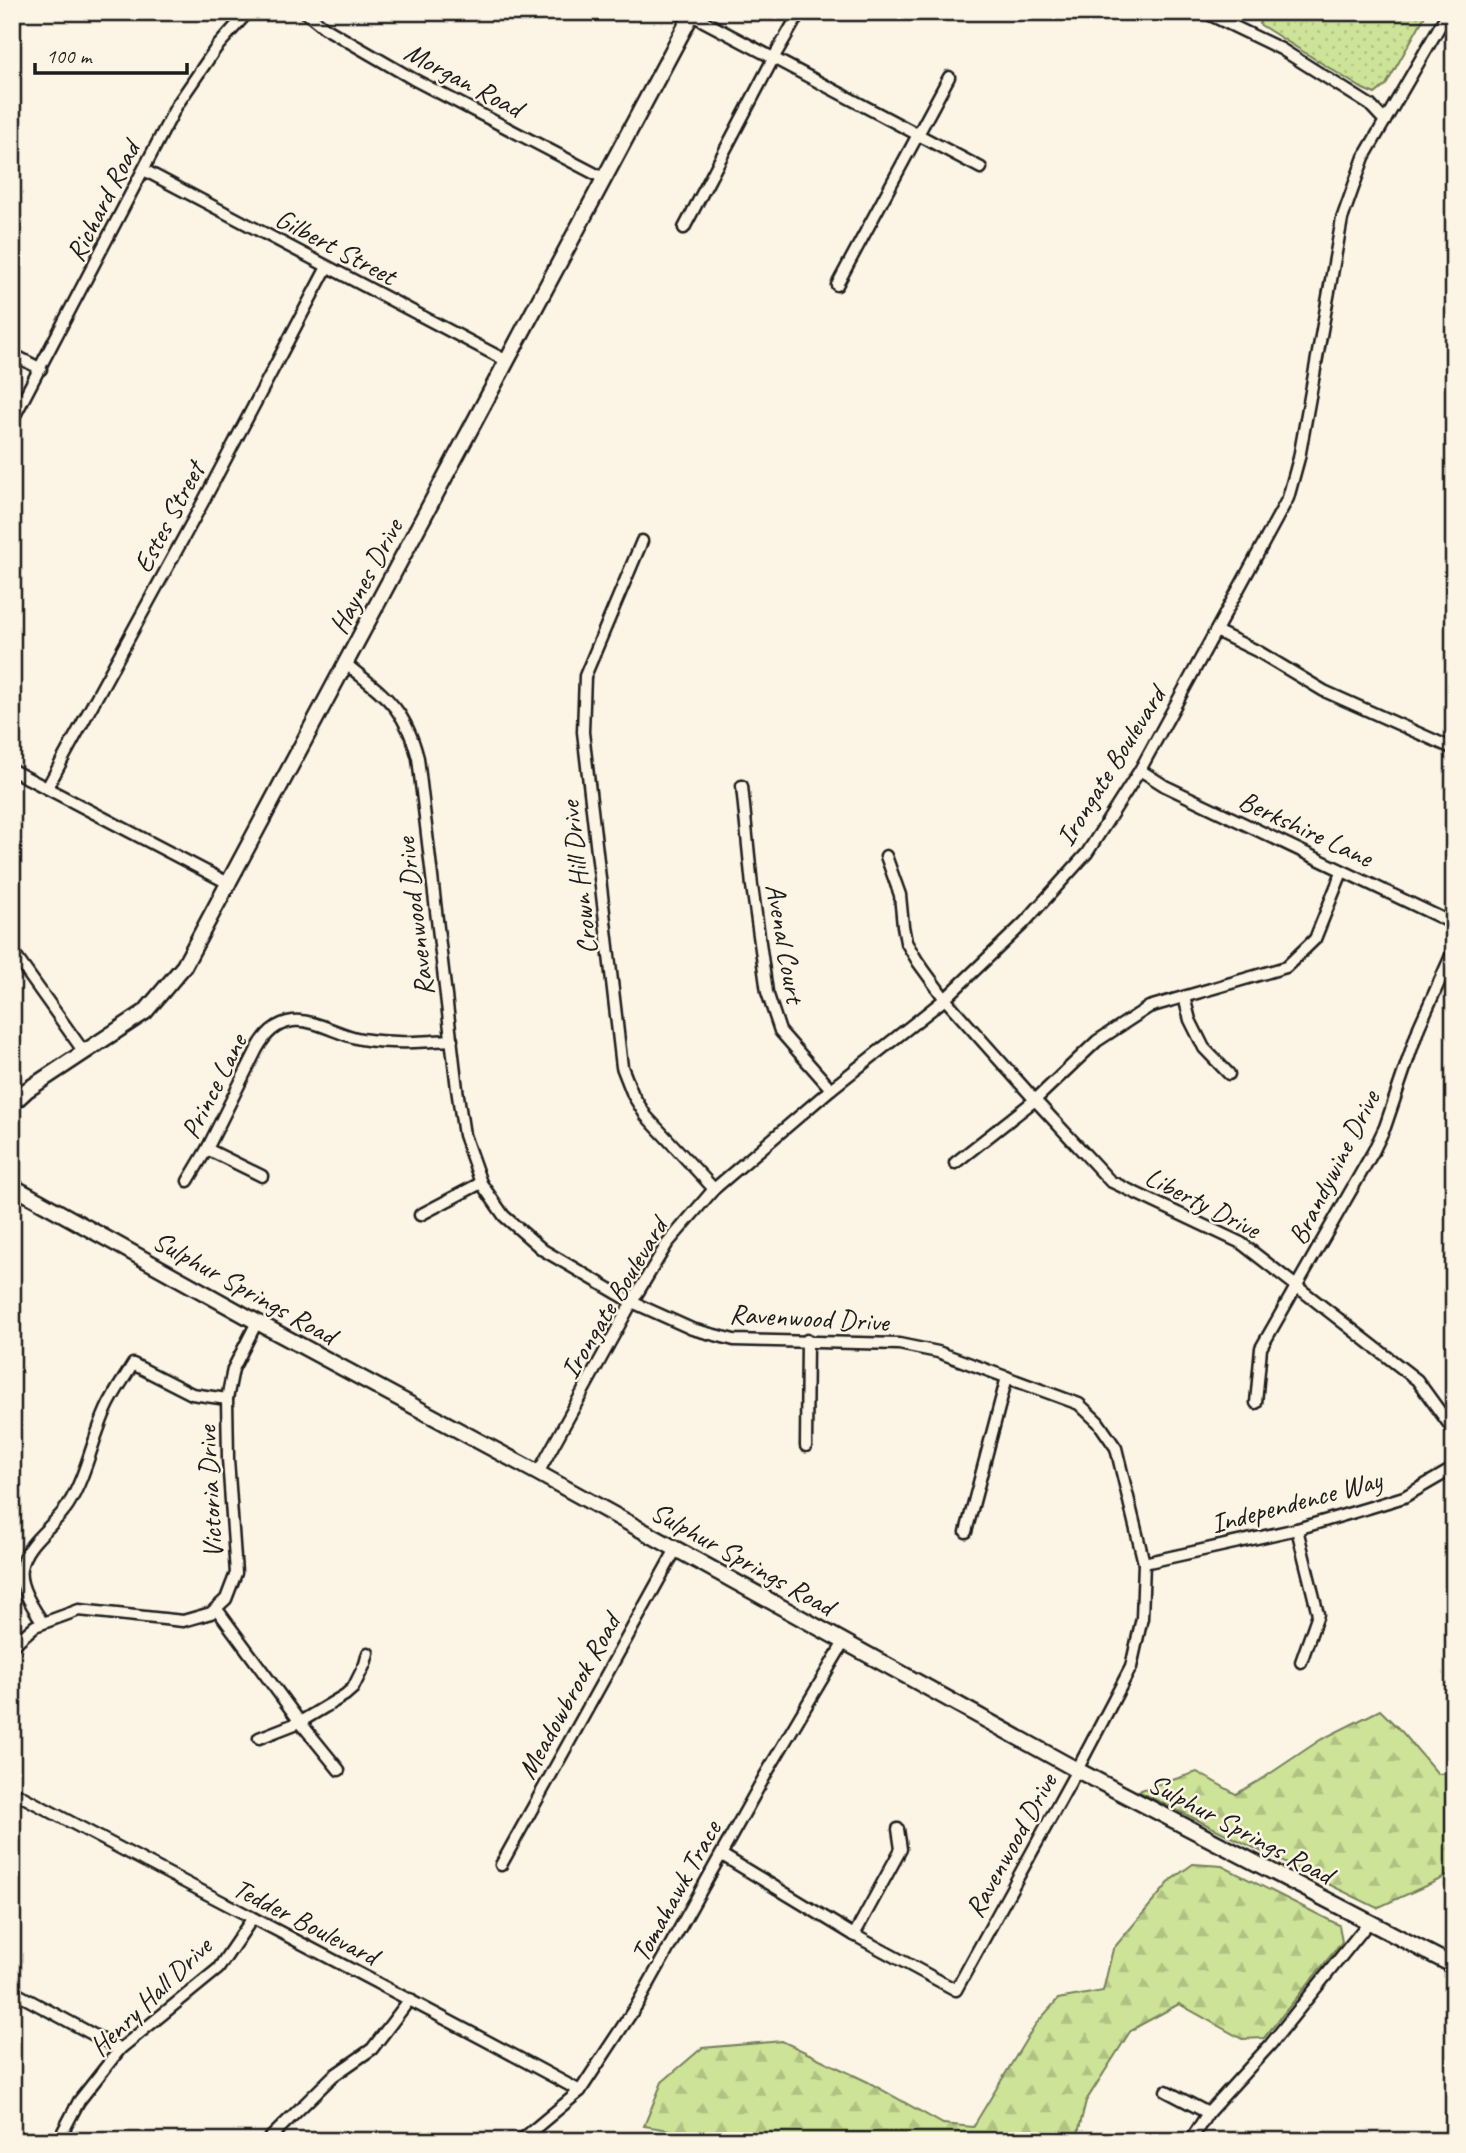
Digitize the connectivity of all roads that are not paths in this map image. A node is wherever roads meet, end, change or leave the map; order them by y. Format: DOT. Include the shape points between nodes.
graph roads {
  1 [pos="248,12"];
  2 [pos="305,12"];
  3 [pos="800,12"];
  4 [pos="1203,12"];
  5 [pos="1448,12"];
  6 [pos="693,13"];
  7 [pos="774,57"];
  8 [pos="949,77"];
  9 [pos="1385,121"];
  10 [pos="919,135"];
  11 [pos="981,168"];
  12 [pos="144,170"];
  13 [pos="605,179"];
  14 [pos="684,228"];
  15 [pos="327,267"];
  16 [pos="837,285"];
  17 [pos="12,354"];
  18 [pos="507,361"];
  19 [pos="41,369"];
  20 [pos="12,421"];
  21 [pos="642,541"];
  22 [pos="1216,631"];
  23 [pos="346,664"];
  24 [pos="1454,749"];
  25 [pos="12,770"];
  26 [pos="1140,771"];
  27 [pos="742,786"];
  28 [pos="47,788"];
  29 [pos="886,856"];
  30 [pos="1342,872"];
  31 [pos="230,884"];
  32 [pos="1454,924"];
  33 [pos="1454,949"];
  34 [pos="12,951"];
  35 [pos="1184,997"];
  36 [pos="945,999"];
  37 [pos="452,1040"];
  38 [pos="84,1052"];
  39 [pos="1229,1074"];
  40 [pos="831,1089"];
  41 [pos="1035,1100"];
  42 [pos="12,1104"];
  43 [pos="207,1149"];
  44 [pos="956,1163"];
  45 [pos="262,1176"];
  46 [pos="188,1181"];
  47 [pos="481,1183"];
  48 [pos="12,1186"];
  49 [pos="714,1189"];
  50 [pos="420,1215"];
  51 [pos="1297,1285"];
  52 [pos="632,1302"];
  53 [pos="257,1322"];
  54 [pos="807,1340"];
  55 [pos="1007,1377"];
  56 [pos="227,1399"];
  57 [pos="1256,1403"];
  58 [pos="1454,1431"];
  59 [pos="806,1446"];
  60 [pos="1454,1468"];
  61 [pos="538,1474"];
  62 [pos="1297,1529"];
  63 [pos="966,1532"];
  64 [pos="676,1549"];
  65 [pos="1144,1563"];
  66 [pos="216,1608"];
  67 [pos="43,1623"];
  68 [pos="844,1642"];
  69 [pos="12,1646"];
  70 [pos="368,1653"];
  71 [pos="1301,1662"];
  72 [pos="300,1722"];
  73 [pos="259,1738"];
  74 [pos="339,1770"];
  75 [pos="1077,1770"];
  76 [pos="12,1791"];
  77 [pos="898,1829"];
  78 [pos="722,1855"];
  79 [pos="500,1865"];
  80 [pos="252,1919"];
  81 [pos="1369,1923"];
  82 [pos="854,1935"];
  83 [pos="1454,1966"];
  84 [pos="12,1991"];
  85 [pos="410,1999"];
  86 [pos="120,2049"];
  87 [pos="580,2091"];
  88 [pos="1166,2091"];
  89 [pos="1208,2113"];
  90 [pos="58,2141"];
  91 [pos="267,2141"];
  92 [pos="520,2141"];
  93 [pos="1190,2141"];
  1 -- 12 [label="street, Richard Road" via="195,77"];
  2 -- 13 [label="street, Morgan Road" via="413,79"];
  3 -- 7 [label="street"];
  4 -- 9 [label="street" via="1281,49 1370,105"];
  5 -- 9 [label="street, Irongate Boulevard"];
  6 -- 7 [label="street"];
  6 -- 13 [label="street, Haynes Drive"];
  7 -- 10 [label="street"];
  7 -- 14 [label="street"];
  8 -- 10 [label="street"];
  9 -- 22 [label="street, Irongate Boulevard" via="1364,157 1342,219 1288,498"];
  10 -- 11 [label="street"];
  10 -- 16 [label="street"];
  12 -- 15 [label="street, Gilbert Street"];
  12 -- 19 [label="street, Richard Road"];
  13 -- 18 [label="street, Haynes Drive"];
  15 -- 18 [label="street, Gilbert Street"];
  15 -- 28 [label="street, Estes Street"];
  17 -- 19 [label="street"];
  18 -- 23 [label="street, Haynes Drive"];
  19 -- 20 [label="street, Richard Road"];
  21 -- 49 [label="street, Crown Hill Drive" via="585,676 583,732 622,1067 646,1116"];
  22 -- 24 [label="street" via="1324,691"];
  22 -- 26 [label="street, Irongate Boulevard"];
  23 -- 31 [label="street, Haynes Drive"];
  23 -- 37 [label="street, Ravenwood Drive" via="386,696 412,735"];
  25 -- 28 [label="street"];
  26 -- 30 [label="street, Berkshire Lane"];
  26 -- 36 [label="street, Irongate Boulevard" via="1087,853 1024,923"];
  27 -- 40 [label="street, Avenal Court" via="767,992 780,1031"];
  28 -- 31 [label="street"];
  29 -- 36 [label="street, Liberty Drive" via="900,895 906,942"];
  30 -- 32 [label="street, Berkshire Lane"];
  30 -- 35 [label="street" via="1315,939 1286,967"];
  31 -- 38 [label="street, Haynes Drive" via="184,966 145,1012"];
  33 -- 51 [label="street, Brandywine Drive" via="1419,1027 1385,1127"];
  34 -- 38 [label="street"];
  35 -- 39 [label="street" via="1204,1048"];
  35 -- 41 [label="street" via="1149,1007 1097,1041"];
  36 -- 40 [label="street, Irongate Boulevard"];
  36 -- 41 [label="street, Liberty Drive"];
  37 -- 43 [label="street, Prince Lane" via="395,1043 358,1039 313,1024 279,1024 257,1049"];
  37 -- 47 [label="street, Ravenwood Drive" via="464,1135"];
  38 -- 42 [label="street, Haynes Drive"];
  40 -- 49 [label="street, Irongate Boulevard"];
  41 -- 44 [label="street"];
  41 -- 51 [label="street, Liberty Drive" via="1110,1181 1241,1243"];
  43 -- 45 [label="street"];
  43 -- 46 [label="street, Prince Lane"];
  47 -- 50 [label="street"];
  47 -- 52 [label="street, Ravenwood Drive" via="504,1216 543,1250"];
  48 -- 53 [label="street, Sulphur Springs Road"];
  49 -- 52 [label="street, Irongate Boulevard" via="667,1244"];
  51 -- 57 [label="street, Brandywine Drive" via="1261,1348"];
  51 -- 58 [label="street, Liberty Drive" via="1417,1380"];
  52 -- 54 [label="street, Ravenwood Drive" via="715,1336"];
  52 -- 61 [label="street, Irongate Boulevard"];
  53 -- 56 [label="street, Victoria Drive" via="233,1369"];
  53 -- 61 [label="street, Sulphur Springs Road"];
  54 -- 55 [label="street, Ravenwood Drive" via="899,1344 938,1352"];
  54 -- 59 [label="street"];
  55 -- 63 [label="street"];
  55 -- 65 [label="street, Ravenwood Drive" via="1079,1404 1098,1422 1116,1448"];
  56 -- 66 [label="street, Victoria Drive" via="236,1573 226,1599"];
  56 -- 67 [label="street" via="192,1395 133,1364 106,1410 68,1506 24,1558 20,1576"];
  60 -- 62 [label="street, Independence Way" via="1404,1497"];
  61 -- 64 [label="street, Sulphur Springs Road"];
  62 -- 65 [label="street, Independence Way"];
  62 -- 71 [label="street" via="1318,1614"];
  64 -- 68 [label="street, Sulphur Springs Road"];
  64 -- 79 [label="street, Meadowbrook Road"];
  65 -- 75 [label="street, Ravenwood Drive" via="1142,1618 1130,1667"];
  66 -- 67 [label="street" via="183,1621 79,1610"];
  66 -- 72 [label="street"];
  67 -- 69 [label="street"];
  68 -- 75 [label="street, Sulphur Springs Road"];
  68 -- 78 [label="street, Tomahawk Trace"];
  70 -- 72 [label="street" via="353,1688"];
  72 -- 73 [label="street"];
  72 -- 74 [label="street"];
  75 -- 81 [label="street, Sulphur Springs Road"];
  75 -- 82 [label="street, Ravenwood Drive" via="956,1990"];
  76 -- 80 [label="street, Tedder Boulevard"];
  77 -- 82 [label="street" via="901,1849"];
  78 -- 82 [label="street"];
  78 -- 87 [label="street, Tomahawk Trace" via="638,2003"];
  80 -- 85 [label="street, Tedder Boulevard"];
  80 -- 86 [label="street, Henry Hall Drive" via="218,1969"];
  81 -- 83 [label="street, Sulphur Springs Road"];
  81 -- 89 [label="street"];
  84 -- 86 [label="street"];
  85 -- 87 [label="street, Tedder Boulevard"];
  85 -- 91 [label="street" via="372,2049 333,2076"];
  86 -- 90 [label="street, Henry Hall Drive" via="79,2101"];
  87 -- 92 [label="street, Tomahawk Trace"];
  88 -- 89 [label="street"];
  89 -- 93 [label="street"];
}
